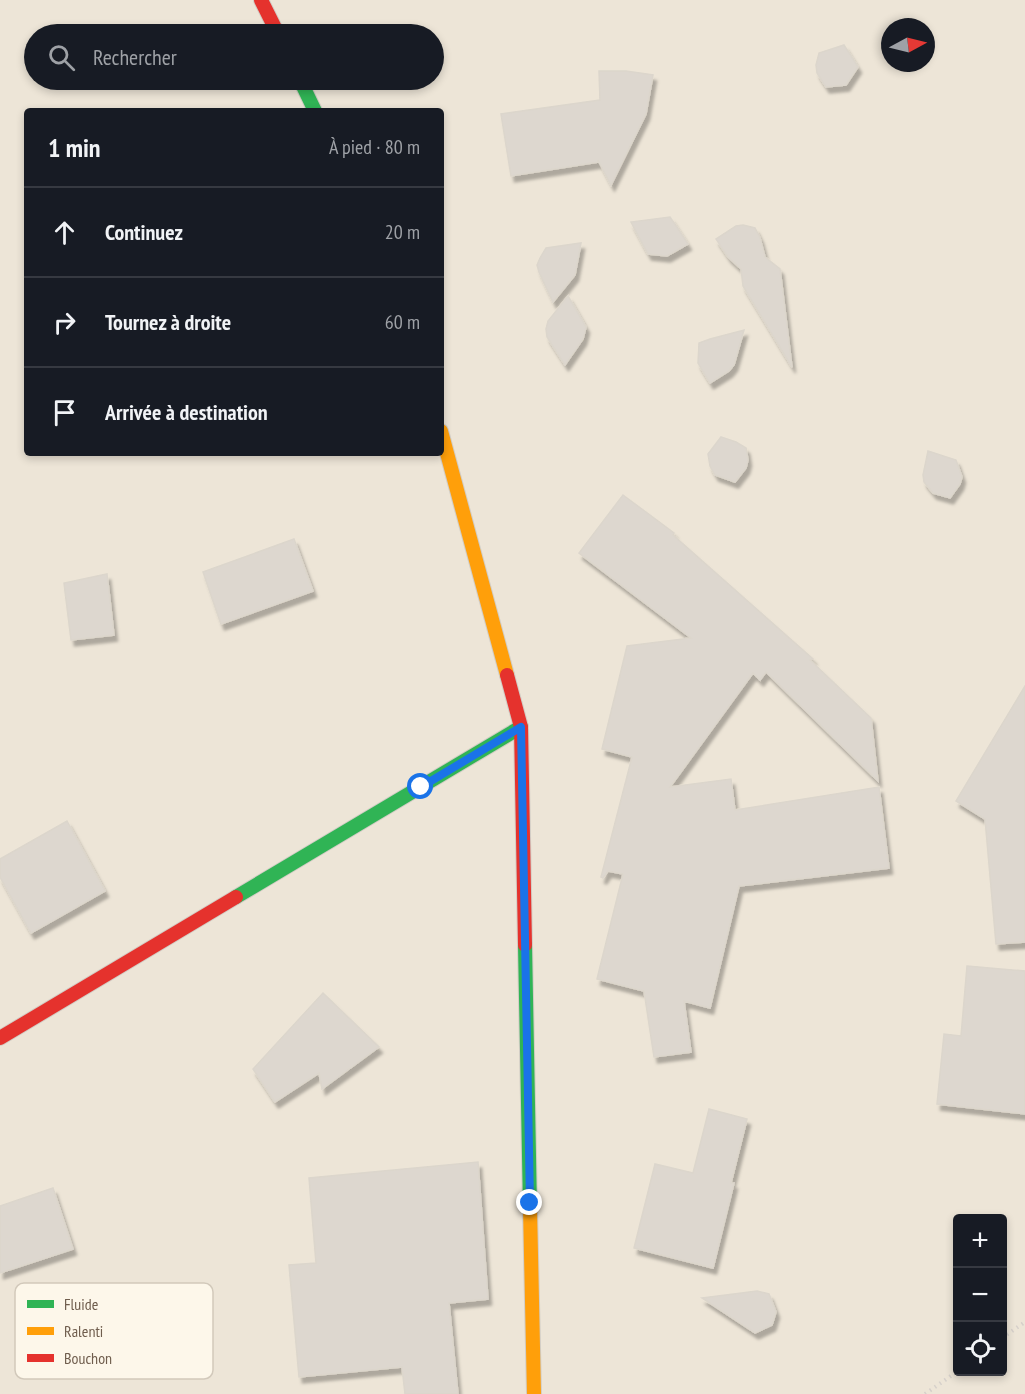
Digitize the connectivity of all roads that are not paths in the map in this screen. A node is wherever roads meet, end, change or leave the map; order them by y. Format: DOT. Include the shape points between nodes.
graph roads {
  1 [pos="261,0"];
  2 [pos="273,24"];
  3 [pos="305,90"];
  4 [pos="314,108"];
  5 [pos="444,442"];
  6 [pos="521,727"];
  7 [pos="0,1038"];
  8 [pos="534,1394"];
  1 -- 2 [label="main road"];
  3 -- 4 [label="main road"];
  5 -- 6 [label="main road"];
  6 -- 7 [label="main road"];
  6 -- 8 [label="main road"];
}
